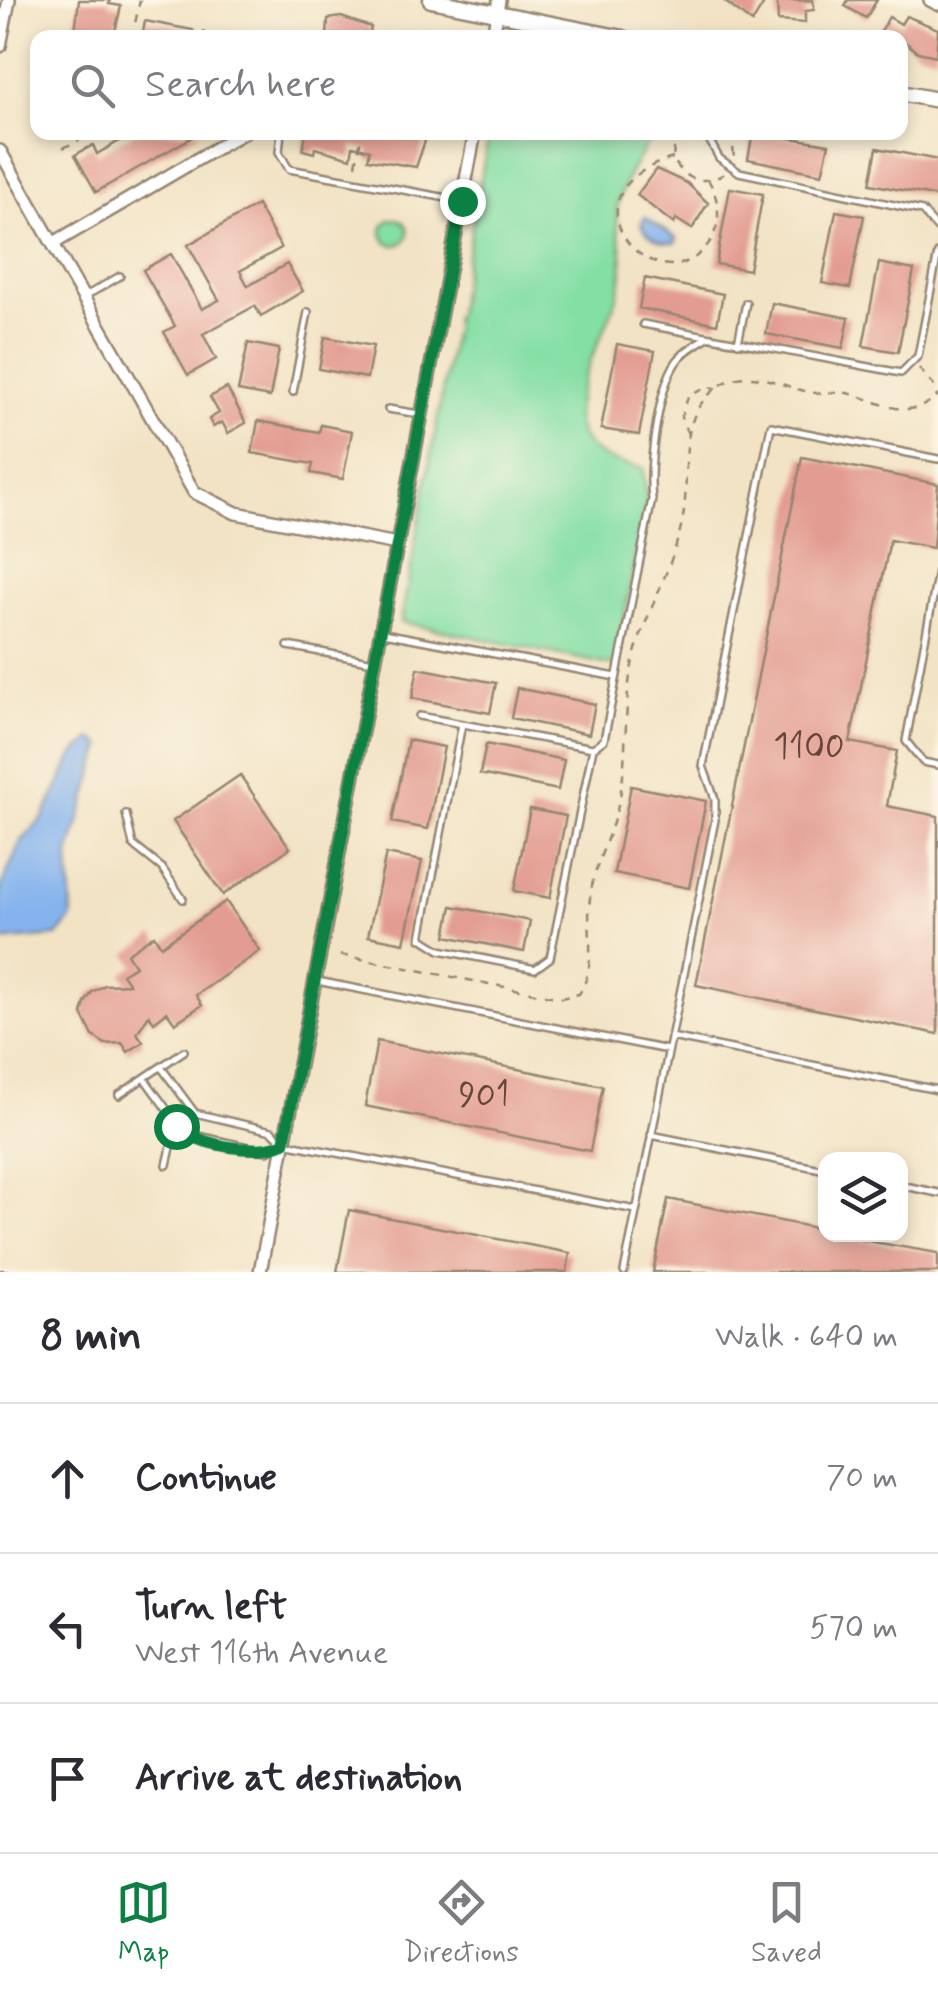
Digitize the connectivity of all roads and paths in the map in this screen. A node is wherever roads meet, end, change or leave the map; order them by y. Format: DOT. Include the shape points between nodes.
graph roads {
  1 [pos="10,0"];
  2 [pos="140,0"];
  3 [pos="431,0"];
  4 [pos="930,0"];
  5 [pos="938,4"];
  6 [pos="498,6"];
  7 [pos="205,23"];
  8 [pos="134,30"];
  9 [pos="204,30"];
  10 [pos="592,30"];
  11 [pos="0,46"];
  12 [pos="908,94"];
  13 [pos="938,100"];
  14 [pos="80,140"];
  15 [pos="230,140"];
  16 [pos="280,140"];
  17 [pos="360,140"];
  18 [pos="473,140"];
  19 [pos="675,140"];
  20 [pos="711,140"];
  21 [pos="734,140"];
  22 [pos="63,148"];
  23 [pos="0,150"];
  24 [pos="673,158"];
  25 [pos="356,164"];
  26 [pos="730,168"];
  27 [pos="709,181"];
  28 [pos="462,201"];
  29 [pos="938,229"];
  30 [pos="54,243"];
  31 [pos="938,253"];
  32 [pos="120,276"];
  33 [pos="84,297"];
  34 [pos="746,304"];
  35 [pos="308,312"];
  36 [pos="643,324"];
  37 [pos="708,337"];
  38 [pos="738,344"];
  39 [pos="913,366"];
  40 [pos="717,388"];
  41 [pos="293,392"];
  42 [pos="938,393"];
  43 [pos="388,409"];
  44 [pos="422,414"];
  45 [pos="689,435"];
  46 [pos="938,459"];
  47 [pos="397,544"];
  48 [pos="938,572"];
  49 [pos="380,632"];
  50 [pos="288,646"];
  51 [pos="374,662"];
  52 [pos="616,678"];
  53 [pos="420,716"];
  54 [pos="462,724"];
  55 [pos="593,748"];
  56 [pos="938,765"];
  57 [pos="126,814"];
  58 [pos="183,900"];
  59 [pos="340,955"];
  60 [pos="315,980"];
  61 [pos="670,1037"];
  62 [pos="668,1050"];
  63 [pos="184,1052"];
  64 [pos="161,1066"];
  65 [pos="144,1078"];
  66 [pos="938,1090"];
  67 [pos="119,1095"];
  68 [pos="192,1110"];
  69 [pos="176,1126"];
  70 [pos="651,1135"];
  71 [pos="284,1143"];
  72 [pos="167,1166"];
  73 [pos="818,1168"];
  74 [pos="908,1187"];
  75 [pos="938,1193"];
  76 [pos="636,1210"];
  77 [pos="0,1270"];
  78 [pos="30,1272"];
  79 [pos="260,1272"];
  80 [pos="624,1272"];
  1 -- 11 [label="street"];
  2 -- 8 [label="path"];
  3 -- 6 [label="street"];
  4 -- 5 [label="street"];
  6 -- 10 [label="street"];
  7 -- 9 [label="path"];
  12 -- 13 [label="street"];
  14 -- 22 [label="path"];
  15 -- 30 [label="street"];
  16 -- 28 [label="lane" via="289,169"];
  17 -- 25 [label="path"];
  18 -- 28 [label="street"];
  19 -- 24 [label="path"];
  20 -- 26 [label="lane"];
  21 -- 26 [label="path"];
  23 -- 30 [label="street"];
  24 -- 27 [label="path" via="683,174"];
  24 -- 27 [label="path" via="638,171 618,200 621,235 644,259 675,264 703,250 718,222"];
  26 -- 27 [label="path"];
  26 -- 29 [label="lane" via="922,212"];
  28 -- 44 [label="street"];
  30 -- 33 [label="street"];
  31 -- 39 [label="lane"];
  32 -- 33 [label="lane"];
  33 -- 47 [label="street" via="173,458 204,500 236,513"];
  34 -- 38 [label="lane"];
  35 -- 41 [label="lane"];
  36 -- 37 [label="lane"];
  37 -- 38 [label="lane"];
  37 -- 52 [label="lane" via="671,371 648,470 652,499"];
  38 -- 39 [label="lane" via="891,374"];
  39 -- 42 [label="path" via="926,372"];
  40 -- 42 [label="path" via="755,376 816,393 844,392 899,411 922,406"];
  40 -- 45 [label="path" via="702,401"];
  40 -- 45 [label="path" via="696,390 683,404"];
  43 -- 44 [label="lane"];
  44 -- 47 [label="street"];
  45 -- 59 [label="path" via="679,540 632,664 623,781 594,877 591,963 579,994 561,998"];
  46 -- 61 [label="lane" via="771,426 703,766 715,820"];
  47 -- 49 [label="street"];
  48 -- 56 [label="lane" via="906,741 923,762"];
  49 -- 51 [label="street"];
  49 -- 52 [label="lane"];
  50 -- 51 [label="lane"];
  51 -- 60 [label="street"];
  52 -- 55 [label="lane" via="604,740"];
  53 -- 54 [label="lane"];
  54 -- 55 [label="lane"];
  54 -- 55 [label="lane" via="422,938 440,950 534,969 550,958"];
  57 -- 58 [label="lane" via="133,845 162,868"];
  60 -- 62 [label="lane"];
  60 -- 71 [label="street"];
  61 -- 62 [label="lane"];
  61 -- 66 [label="lane"];
  62 -- 70 [label="lane"];
  63 -- 64 [label="lane"];
  64 -- 65 [label="lane"];
  64 -- 68 [label="lane"];
  65 -- 67 [label="lane"];
  65 -- 69 [label="lane"];
  68 -- 69 [label="lane"];
  68 -- 71 [label="lane" via="272,1131"];
  69 -- 71 [label="lane" via="204,1139 268,1151"];
  69 -- 72 [label="lane"];
  70 -- 73 [label="lane"];
  70 -- 76 [label="lane"];
  71 -- 76 [label="lane"];
  71 -- 79 [label="street"];
  74 -- 75 [label="lane"];
  76 -- 80 [label="lane"];
  77 -- 78 [label="path"];
}
